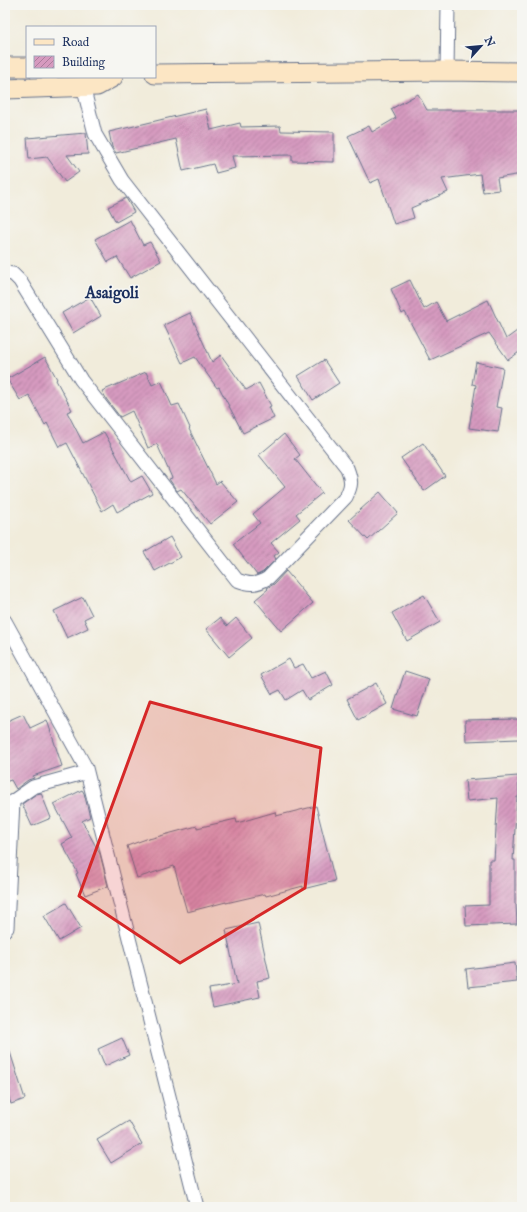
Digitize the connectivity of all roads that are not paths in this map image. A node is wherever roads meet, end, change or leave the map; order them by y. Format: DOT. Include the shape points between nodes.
graph roads {
  1 [pos="448,5"];
  2 [pos="5,67"];
  3 [pos="26,67"];
  4 [pos="447,71"];
  5 [pos="522,72"];
  6 [pos="156,74"];
  7 [pos="111,78"];
  8 [pos="83,86"];
  9 [pos="5,88"];
  10 [pos="5,273"];
  11 [pos="5,621"];
  12 [pos="87,772"];
  13 [pos="9,801"];
  14 [pos="5,930"];
  15 [pos="197,1207"];
  1 -- 4 [label="street"];
  2 -- 3 [label="main road"];
  4 -- 5 [label="main road"];
  4 -- 6 [label="main road"];
  7 -- 8 [label="main road" via="97,86"];
  8 -- 9 [label="main road"];
  8 -- 10 [label="street" via="95,134 122,180 347,468 351,487 346,497 268,578 259,583 247,584 237,580 81,380 20,281 13,274"];
  11 -- 12 [label="street"];
  12 -- 13 [label="street" via="34,787"];
  12 -- 15 [label="street"];
  13 -- 14 [label="street"];
}
